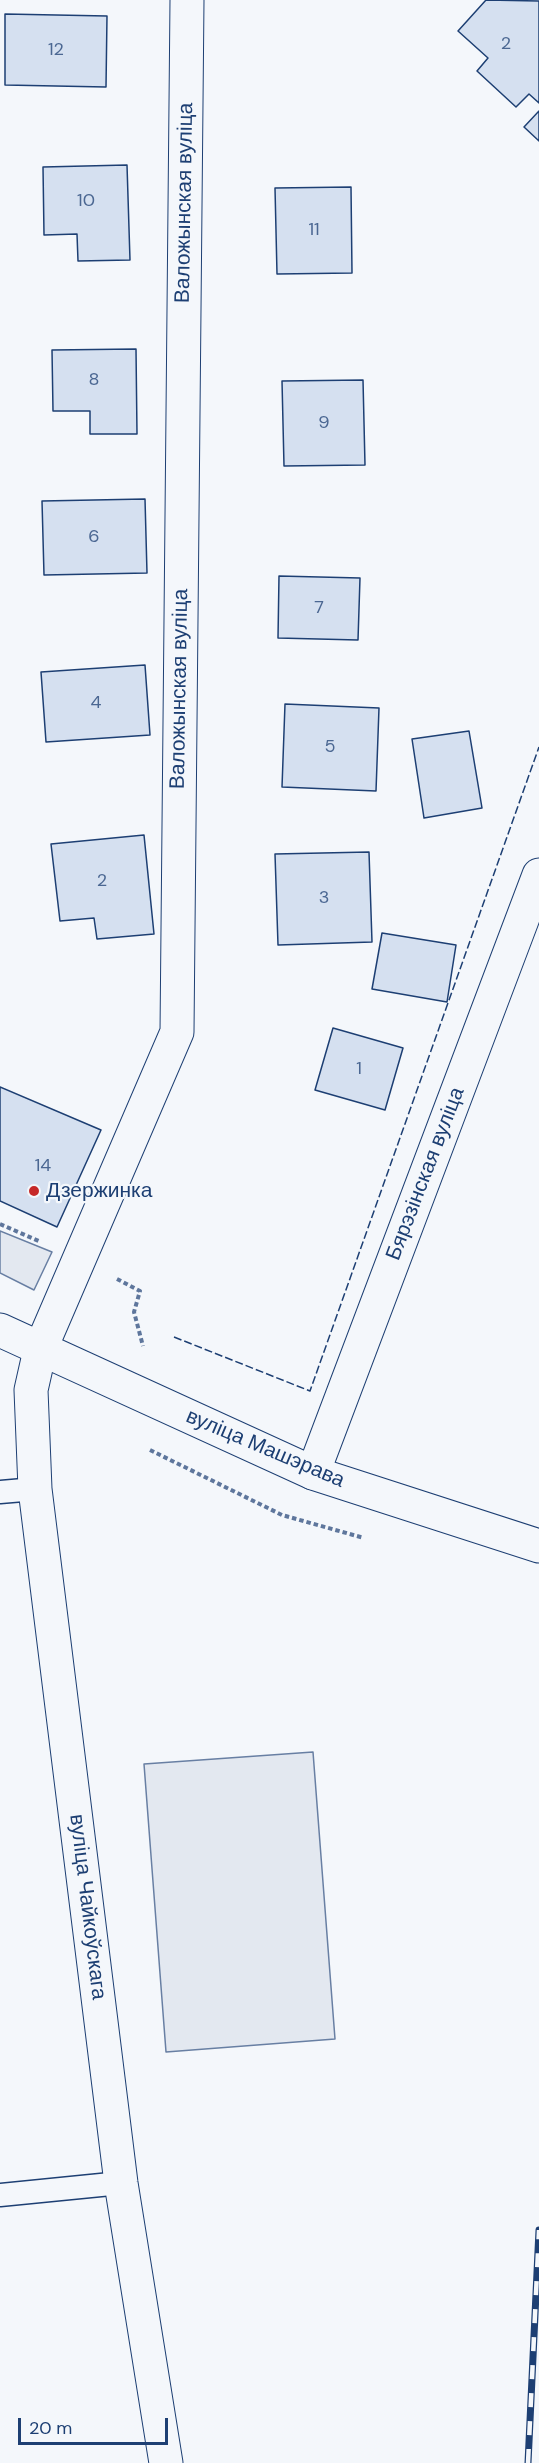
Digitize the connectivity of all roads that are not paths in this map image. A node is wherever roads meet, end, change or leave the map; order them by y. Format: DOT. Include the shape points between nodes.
graph roads {
  1 [pos="187,0"];
  2 [pos="539,875"];
  3 [pos="0,1330"];
  4 [pos="40,1350"];
  5 [pos="313,1473"];
  6 [pos="34,1489"];
  7 [pos="0,1492"];
  8 [pos="539,1546"];
  9 [pos="121,2183"];
  10 [pos="0,2195"];
  11 [pos="166,2463"];
  1 -- 4 [label="street, Валожынская вуліца" via="177,1032"];
  2 -- 5 [label="street, Бярэзінская вуліца"];
  3 -- 4 [label="street, вуліца Машэрава"];
  4 -- 5 [label="street, вуліца Машэрава"];
  4 -- 6 [label="street, вуліца Чайкоўскага" via="30,1390"];
  5 -- 8 [label="street, вуліца Машэрава"];
  6 -- 7 [label="lane"];
  6 -- 9 [label="street, вуліца Чайкоўскага"];
  9 -- 10 [label="lane"];
  9 -- 11 [label="street, вуліца Чайкоўскага"];
}
